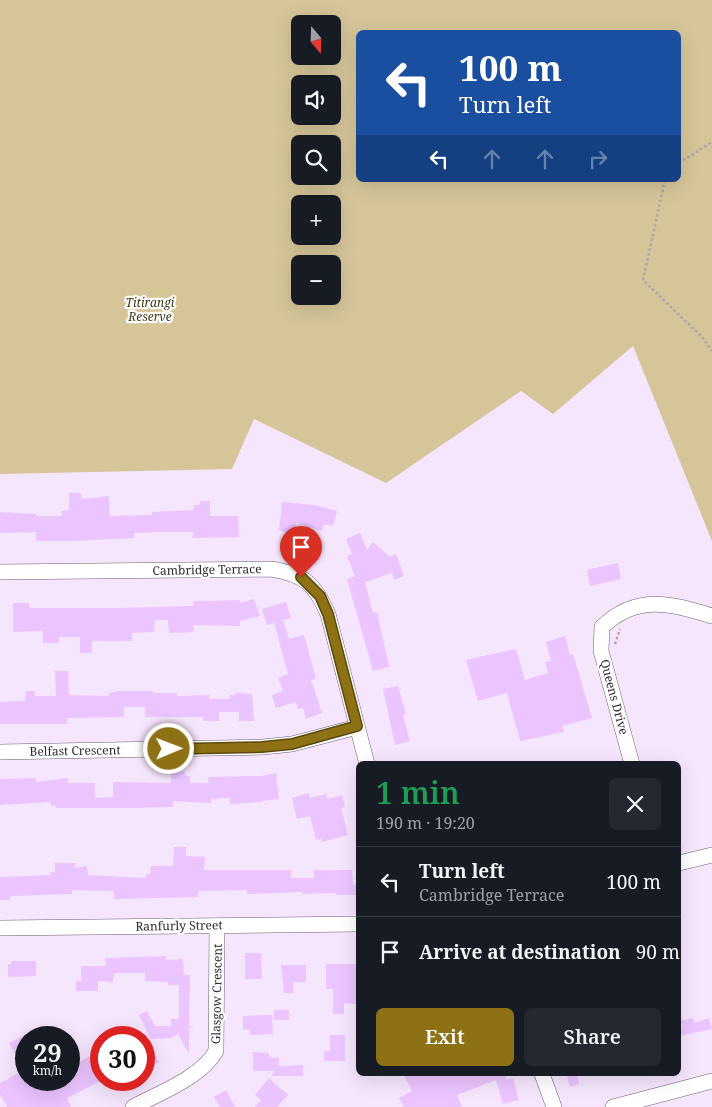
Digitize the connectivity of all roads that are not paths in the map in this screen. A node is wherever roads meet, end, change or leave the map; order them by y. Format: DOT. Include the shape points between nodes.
graph roads {
  1 [pos="0,572"];
  2 [pos="712,616"];
  3 [pos="357,726"];
  4 [pos="0,752"];
  5 [pos="366,761"];
  6 [pos="631,761"];
  7 [pos="712,855"];
  8 [pos="681,863"];
  9 [pos="356,924"];
  10 [pos="217,926"];
  11 [pos="0,928"];
  12 [pos="543,1076"];
  13 [pos="712,1081"];
  14 [pos="133,1107"];
  15 [pos="554,1107"];
  16 [pos="613,1107"];
  1 -- 3 [label="street, Cambridge Terrace" via="271,569 289,572 311,585 328,614"];
  2 -- 6 [label="street, Queens Drive" via="669,604 644,604 626,609 602,627 602,651"];
  3 -- 4 [label="street, Belfast Crescent" via="292,744 262,747"];
  3 -- 5 [label="street, Cambridge Terrace"];
  7 -- 8 [label="street"];
  9 -- 10 [label="street, Ranfurly Street"];
  10 -- 11 [label="street, Ranfurly Street"];
  10 -- 14 [label="street, Glasgow Crescent" via="216,1051 208,1064 197,1072"];
  12 -- 15 [label="street"];
  13 -- 16 [label="street"];
}
